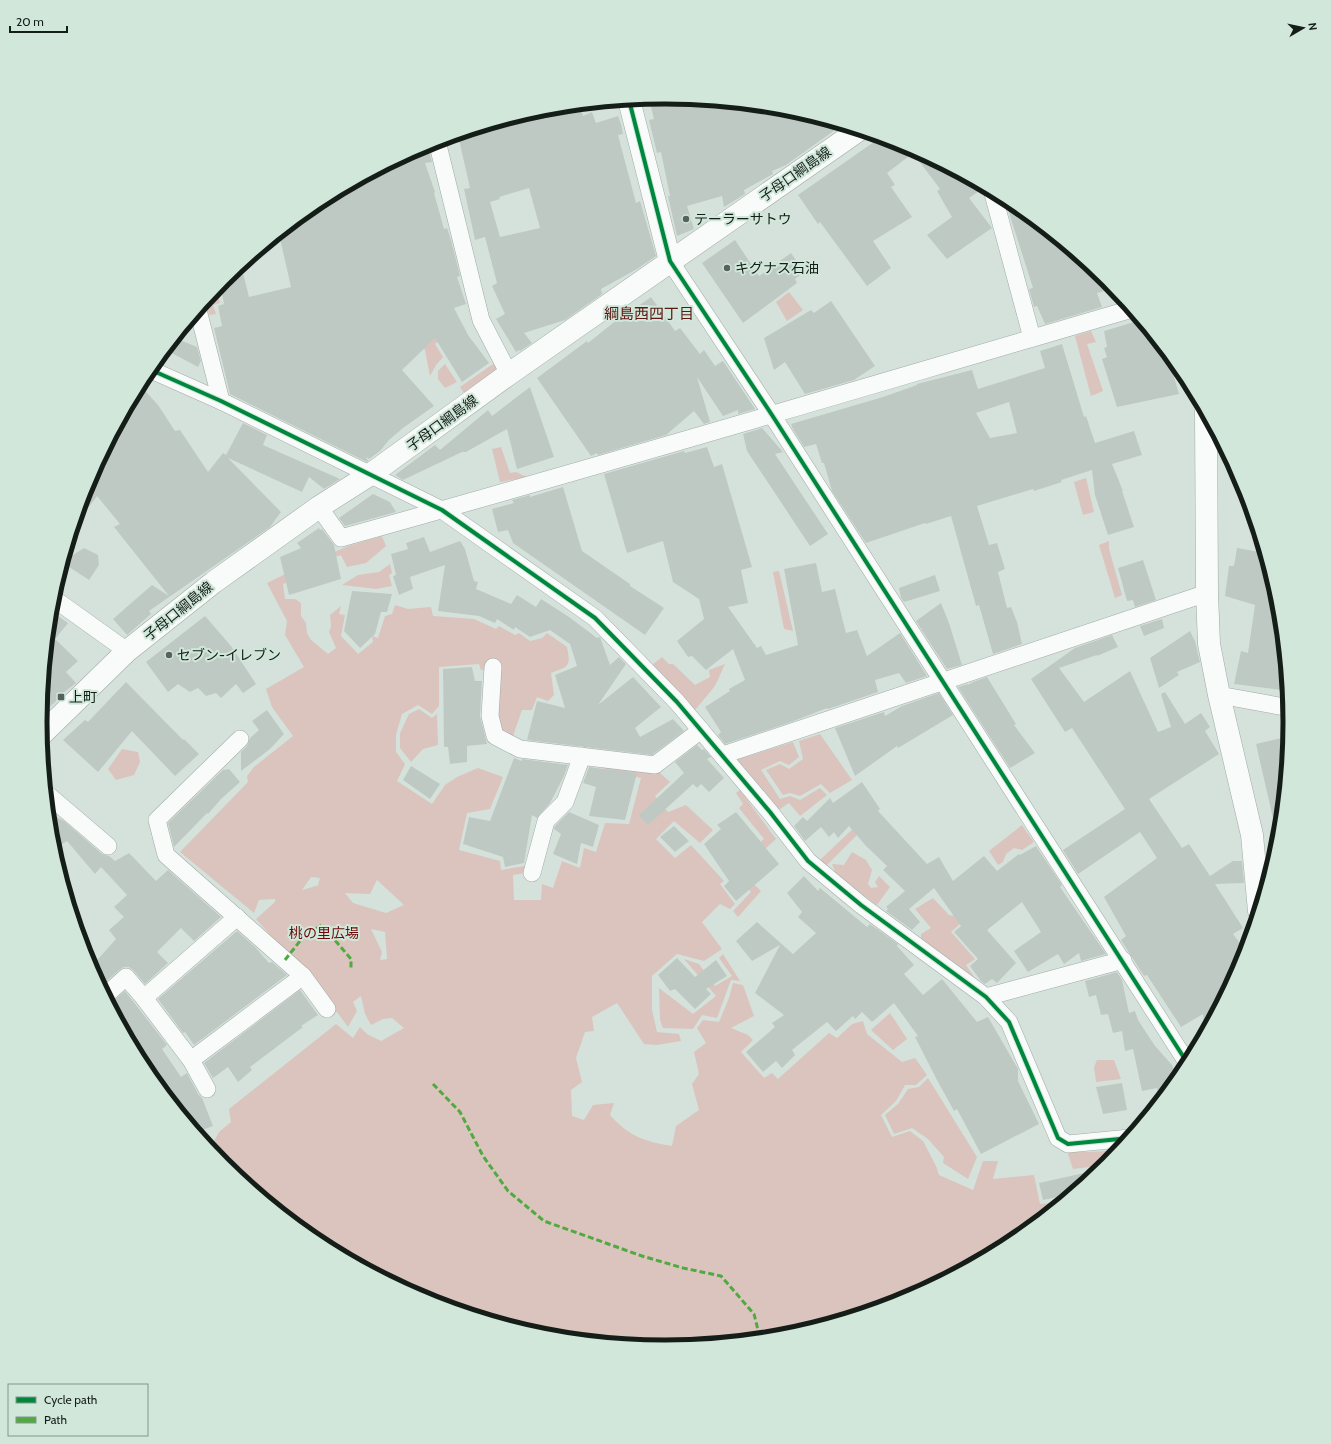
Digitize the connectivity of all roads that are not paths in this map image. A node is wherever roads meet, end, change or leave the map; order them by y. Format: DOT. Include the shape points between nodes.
graph roads {
  1 [pos="630,105"];
  2 [pos="854,133"];
  3 [pos="439,147"];
  4 [pos="994,198"];
  5 [pos="670,261"];
  6 [pos="1127,310"];
  7 [pos="199,315"];
  8 [pos="1032,338"];
  9 [pos="155,372"];
  10 [pos="509,374"];
  11 [pos="221,402"];
  12 [pos="772,415"];
  13 [pos="1207,424"];
  14 [pos="371,474"];
  15 [pos="319,507"];
  16 [pos="442,510"];
  17 [pos="1207,593"];
  18 [pos="59,602"];
  19 [pos="127,651"];
  20 [pos="493,667"];
  21 [pos="943,682"];
  22 [pos="1219,695"];
  23 [pos="1284,707"];
  24 [pos="47,729"];
  25 [pos="701,730"];
  26 [pos="240,739"];
  27 [pos="582,756"];
  28 [pos="723,756"];
  29 [pos="51,798"];
  30 [pos="108,846"];
  31 [pos="532,872"];
  32 [pos="1257,901"];
  33 [pos="237,918"];
  34 [pos="1122,960"];
  35 [pos="303,976"];
  36 [pos="109,992"];
  37 [pos="986,997"];
  38 [pos="144,998"];
  39 [pos="327,1009"];
  40 [pos="1185,1058"];
  41 [pos="191,1060"];
  42 [pos="207,1089"];
  43 [pos="1123,1139"];
  1 -- 5 [label="main road"];
  2 -- 5 [label="main road, 子母口綱島線"];
  3 -- 10 [label="street" via="481,320"];
  4 -- 8 [label="street"];
  5 -- 10 [label="main road, 子母口綱島線"];
  5 -- 12 [label="street"];
  6 -- 8 [label="street"];
  7 -- 11 [label="street"];
  8 -- 12 [label="street"];
  9 -- 11 [label="street"];
  10 -- 14 [label="main road, 子母口綱島線"];
  11 -- 14 [label="street"];
  12 -- 16 [label="street"];
  12 -- 21 [label="street"];
  13 -- 17 [label="main road"];
  14 -- 15 [label="main road, 子母口綱島線"];
  14 -- 16 [label="street"];
  15 -- 16 [label="street" via="341,538"];
  15 -- 19 [label="main road, 子母口綱島線" via="214,582"];
  16 -- 25 [label="street" via="595,618"];
  17 -- 21 [label="street"];
  17 -- 22 [label="main road" via="1209,644"];
  18 -- 19 [label="street"];
  19 -- 24 [label="main road, 子母口綱島線"];
  20 -- 27 [label="street" via="490,716 495,736 520,749"];
  21 -- 28 [label="street"];
  21 -- 34 [label="street"];
  22 -- 23 [label="street"];
  22 -- 32 [label="main road" via="1252,835"];
  25 -- 27 [label="street" via="655,765"];
  25 -- 28 [label="street"];
  26 -- 33 [label="street" via="157,820 166,855"];
  27 -- 31 [label="street" via="565,802 546,822"];
  28 -- 37 [label="street" via="808,861 861,905"];
  29 -- 30 [label="street"];
  33 -- 35 [label="street"];
  33 -- 38 [label="street"];
  34 -- 37 [label="street"];
  34 -- 40 [label="street"];
  35 -- 39 [label="street"];
  35 -- 41 [label="street"];
  36 -- 38 [label="street" via="126,977"];
  37 -- 43 [label="street" via="1009,1022 1058,1138 1068,1144"];
  38 -- 41 [label="street"];
  41 -- 42 [label="street"];
}
